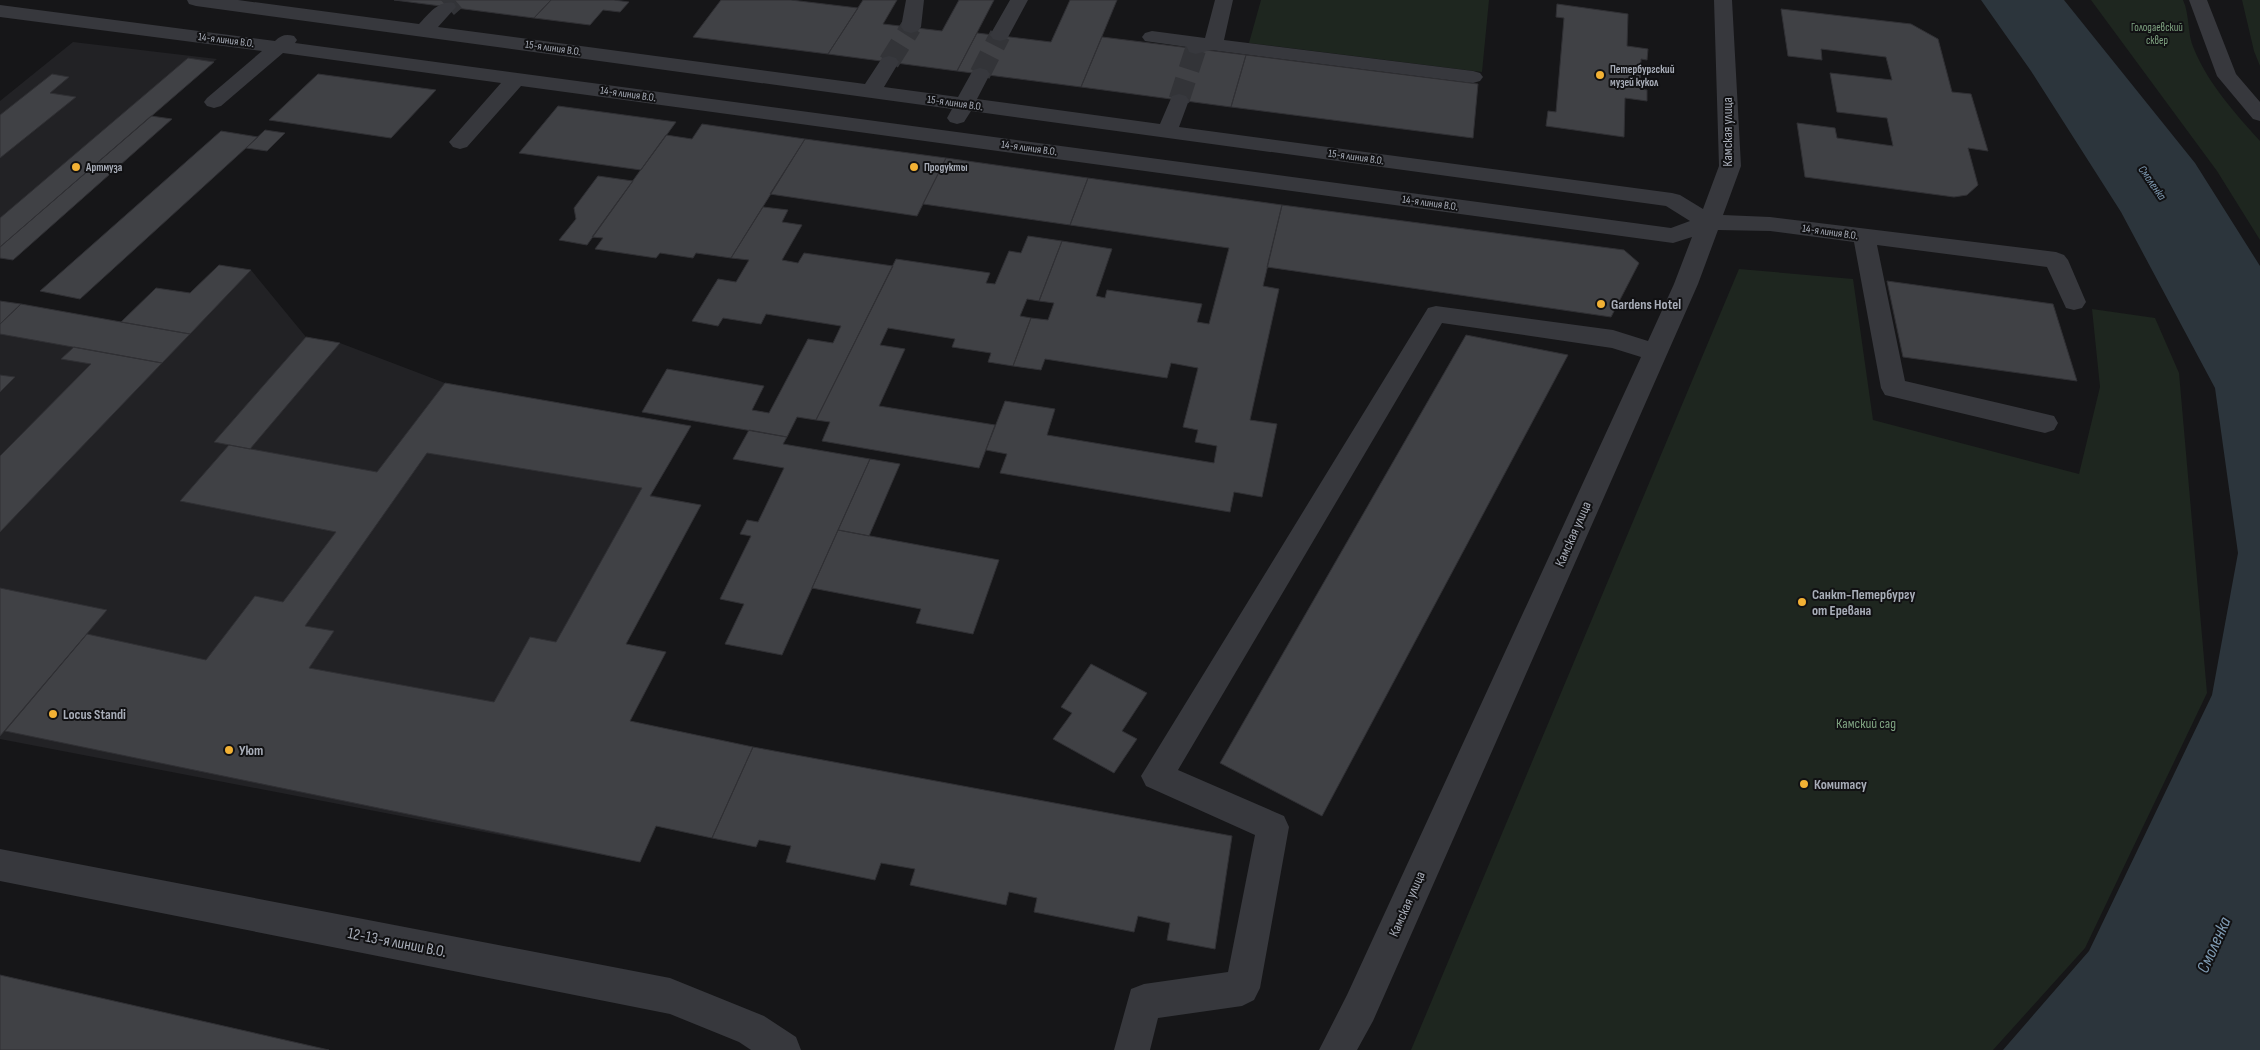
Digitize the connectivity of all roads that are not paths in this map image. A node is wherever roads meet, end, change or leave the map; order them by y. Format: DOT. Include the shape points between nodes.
graph roads {
  1 [pos="196,0"];
  2 [pos="915,0"];
  3 [pos="1019,0"];
  4 [pos="1224,0"];
  5 [pos="1723,0"];
  6 [pos="2198,0"];
  7 [pos="447,7"];
  8 [pos="301,9"];
  9 [pos="0,11"];
  10 [pos="911,27"];
  11 [pos="423,31"];
  12 [pos="1000,36"];
  13 [pos="1152,36"];
  14 [pos="1204,46"];
  15 [pos="280,47"];
  16 [pos="888,62"];
  17 [pos="980,74"];
  18 [pos="1473,77"];
  19 [pos="516,79"];
  20 [pos="871,91"];
  21 [pos="1179,100"];
  22 [pos="214,102"];
  23 [pos="964,104"];
  24 [pos="2259,113"];
  25 [pos="1167,132"];
  26 [pos="947,137"];
  27 [pos="460,142"];
  28 [pos="1708,222"];
  29 [pos="1864,236"];
  30 [pos="2074,302"];
  31 [pos="1654,352"];
  32 [pos="2045,423"];
  33 [pos="0,865"];
  34 [pos="783,1050"];
  35 [pos="1132,1050"];
  36 [pos="1337,1050"];
  1 -- 8 [label="street, 15-я линия В.О."];
  2 -- 10 [label="street"];
  3 -- 12 [label="street"];
  4 -- 14 [label="street"];
  5 -- 28 [label="street, Камская улица" via="1730,166"];
  6 -- 24 [label="street" via="2227,76"];
  7 -- 11 [label="street"];
  8 -- 11 [label="street, 15-я линия В.О."];
  8 -- 15 [label="street"];
  9 -- 15 [label="street, 14-я линия В.О."];
  11 -- 20 [label="street, 15-я линия В.О."];
  13 -- 14 [label="street"];
  14 -- 18 [label="street"];
  15 -- 19 [label="street, 14-я линия В.О."];
  15 -- 22 [label="street"];
  16 -- 20 [label="street"];
  17 -- 23 [label="street"];
  19 -- 26 [label="street, 14-я линия В.О."];
  19 -- 27 [label="street"];
  20 -- 23 [label="street, 15-я линия В.О."];
  21 -- 25 [label="street"];
  23 -- 25 [label="street, 15-я линия В.О."];
  23 -- 26 [label="street"];
  25 -- 28 [label="street, 15-я линия В.О." via="1672,200"];
  26 -- 28 [label="street, 14-я линия В.О." via="1672,236"];
  28 -- 29 [label="street, 14-я линия В.О." via="1770,224"];
  28 -- 31 [label="street, Камская улица" via="1686,284"];
  29 -- 30 [label="street, 14-я линия В.О." via="2056,260"];
  29 -- 32 [label="street" via="1894,388"];
  31 -- 35 [label="street" via="1613,339 1436,314 1157,776 1273,827 1242,988 1144,1002"];
  31 -- 36 [label="street, Камская улица" via="1364,999"];
  33 -- 34 [label="street, 12-13-я линии В.О." via="670,996 751,1029"];
}
